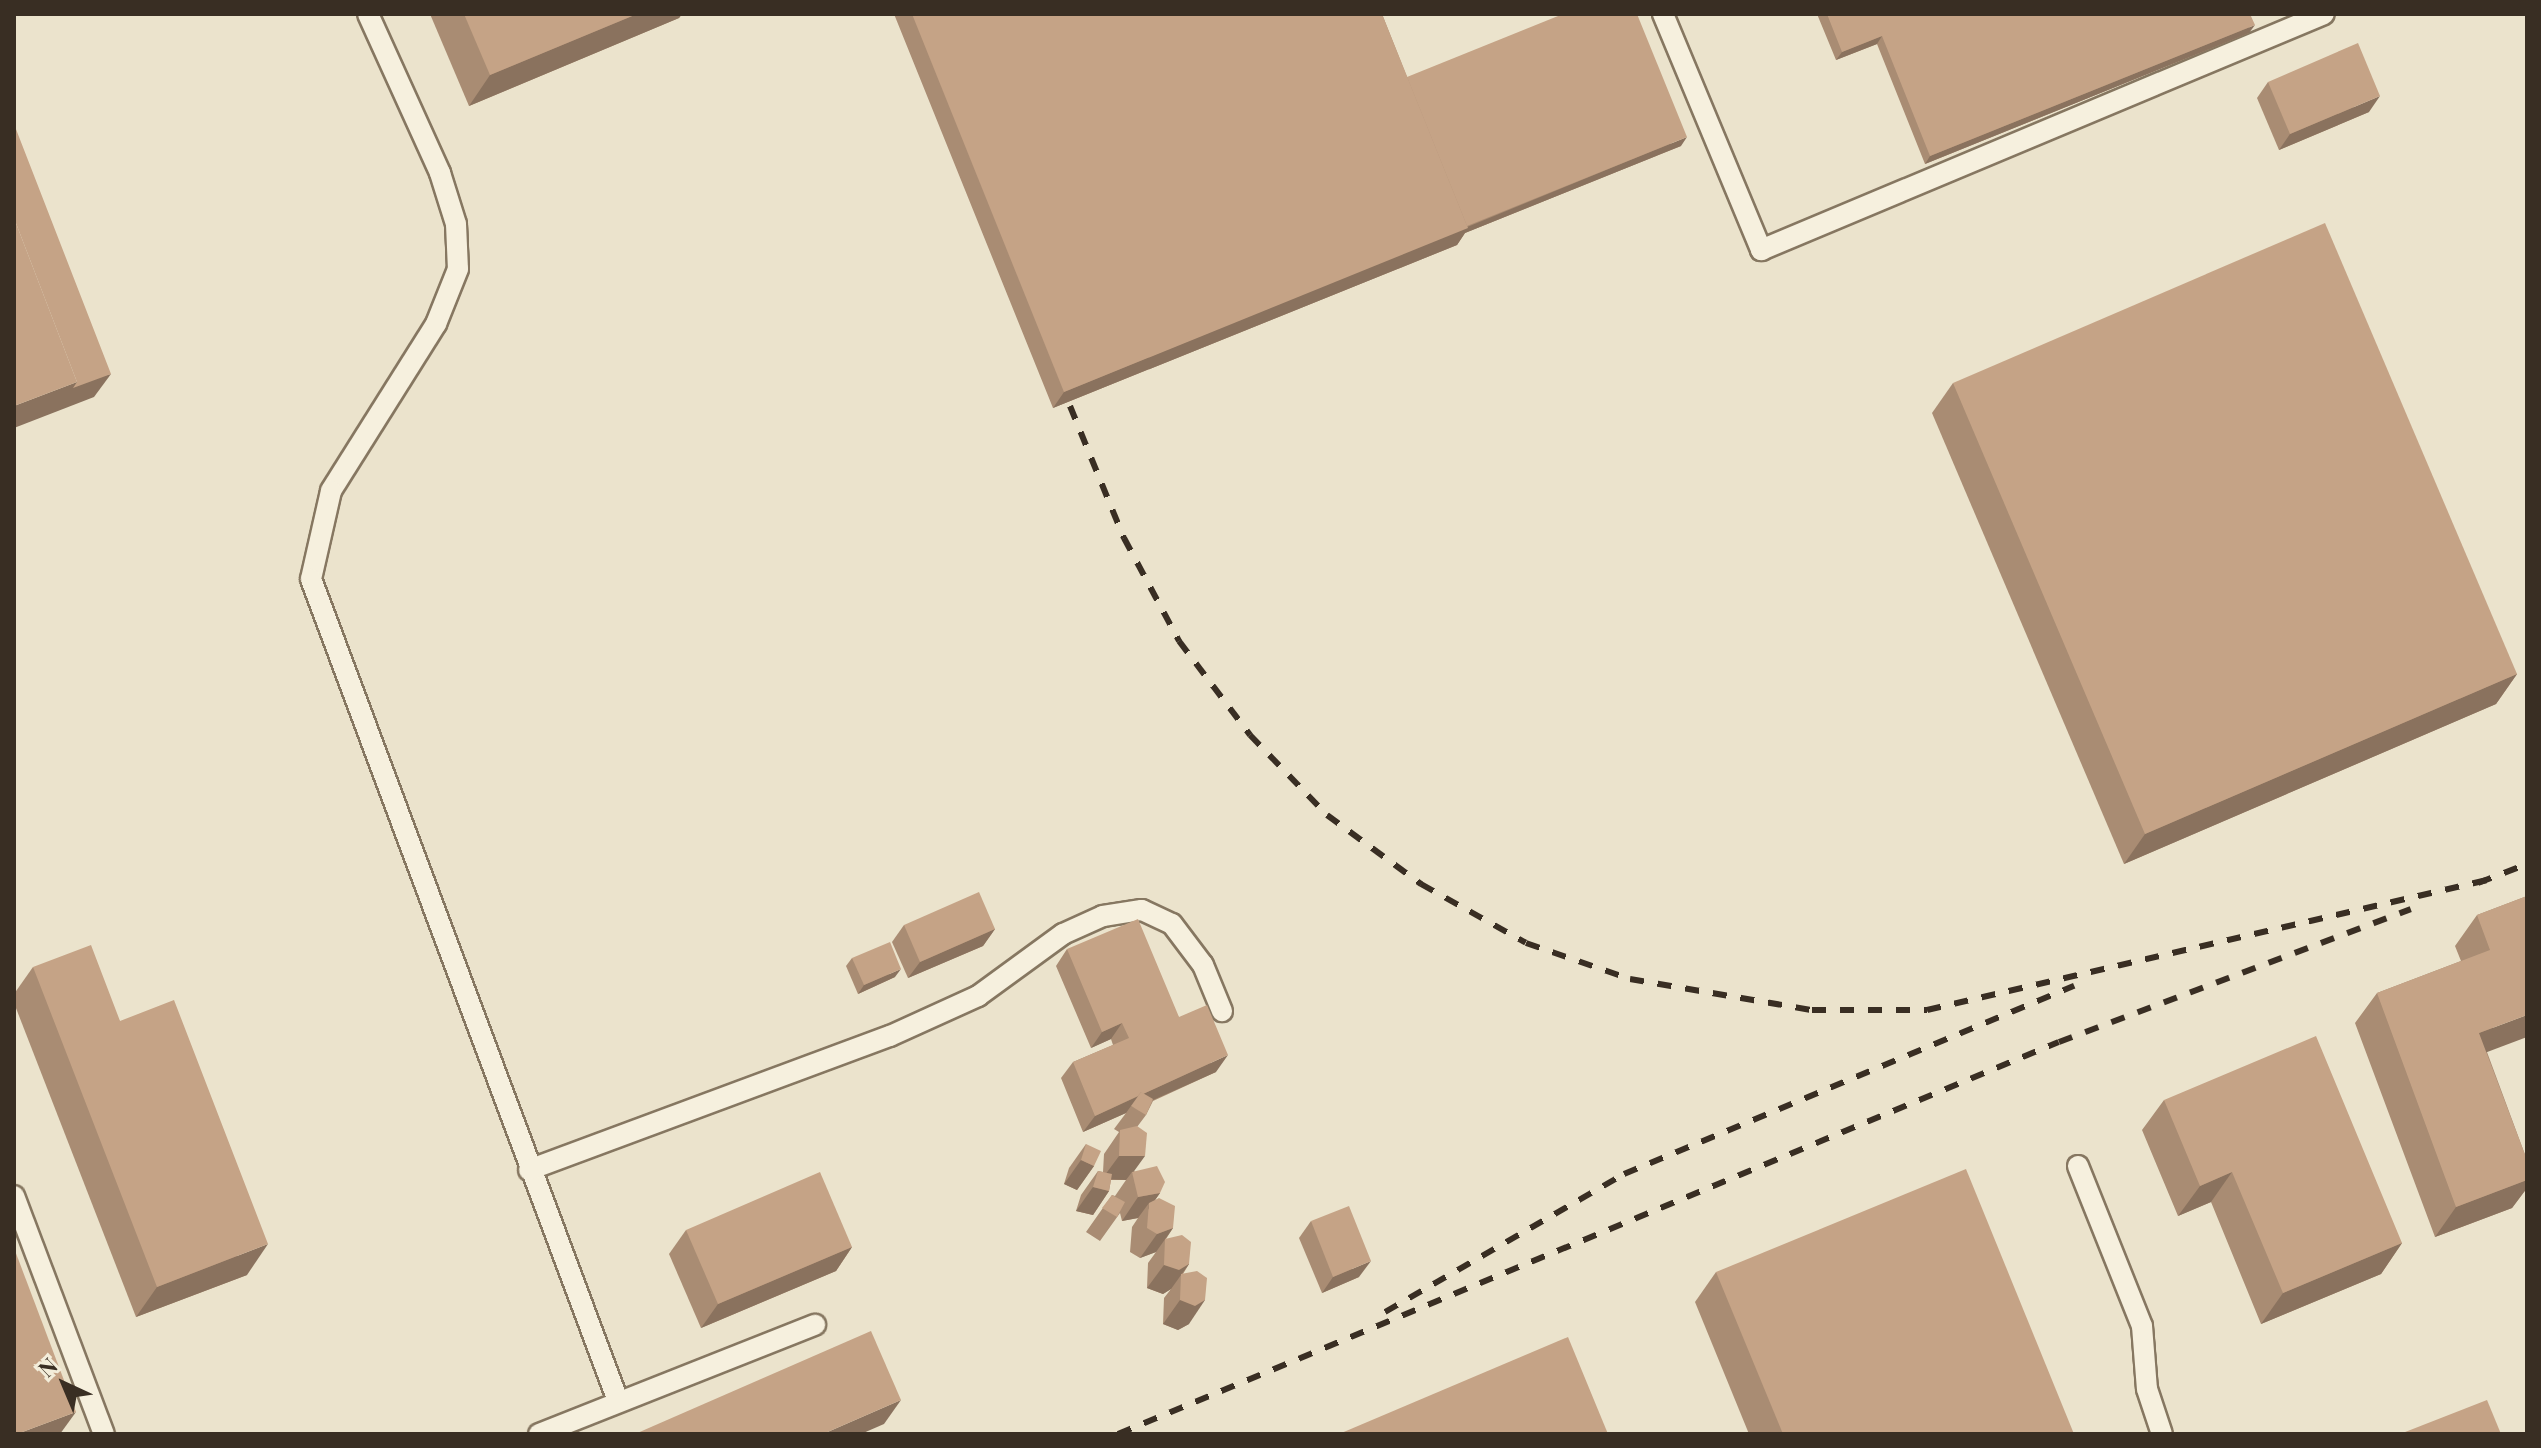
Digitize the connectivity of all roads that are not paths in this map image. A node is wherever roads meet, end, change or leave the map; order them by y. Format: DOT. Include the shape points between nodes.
graph roads {
  1 [pos="368,14"];
  2 [pos="1663,14"];
  3 [pos="2324,14"];
  4 [pos="1222,1011"];
  5 [pos="2078,1166"];
  6 [pos="529,1170"];
  7 [pos="14,1196"];
  8 [pos="815,1325"];
  9 [pos="618,1401"];
  10 [pos="104,1434"];
  11 [pos="539,1434"];
  12 [pos="2162,1434"];
  1 -- 6 [label="lane" via="440,173 456,224 458,269 436,324 331,491 311,579"];
  2 -- 3 [label="lane" via="1761,250"];
  4 -- 6 [label="lane" via="1203,965 1172,924 1142,910 1103,916 1063,934 978,996 890,1036"];
  5 -- 12 [label="lane" via="2142,1326 2147,1389"];
  6 -- 9 [label="lane"];
  7 -- 10 [label="lane"];
  8 -- 9 [label="lane"];
  9 -- 11 [label="lane"];
}
